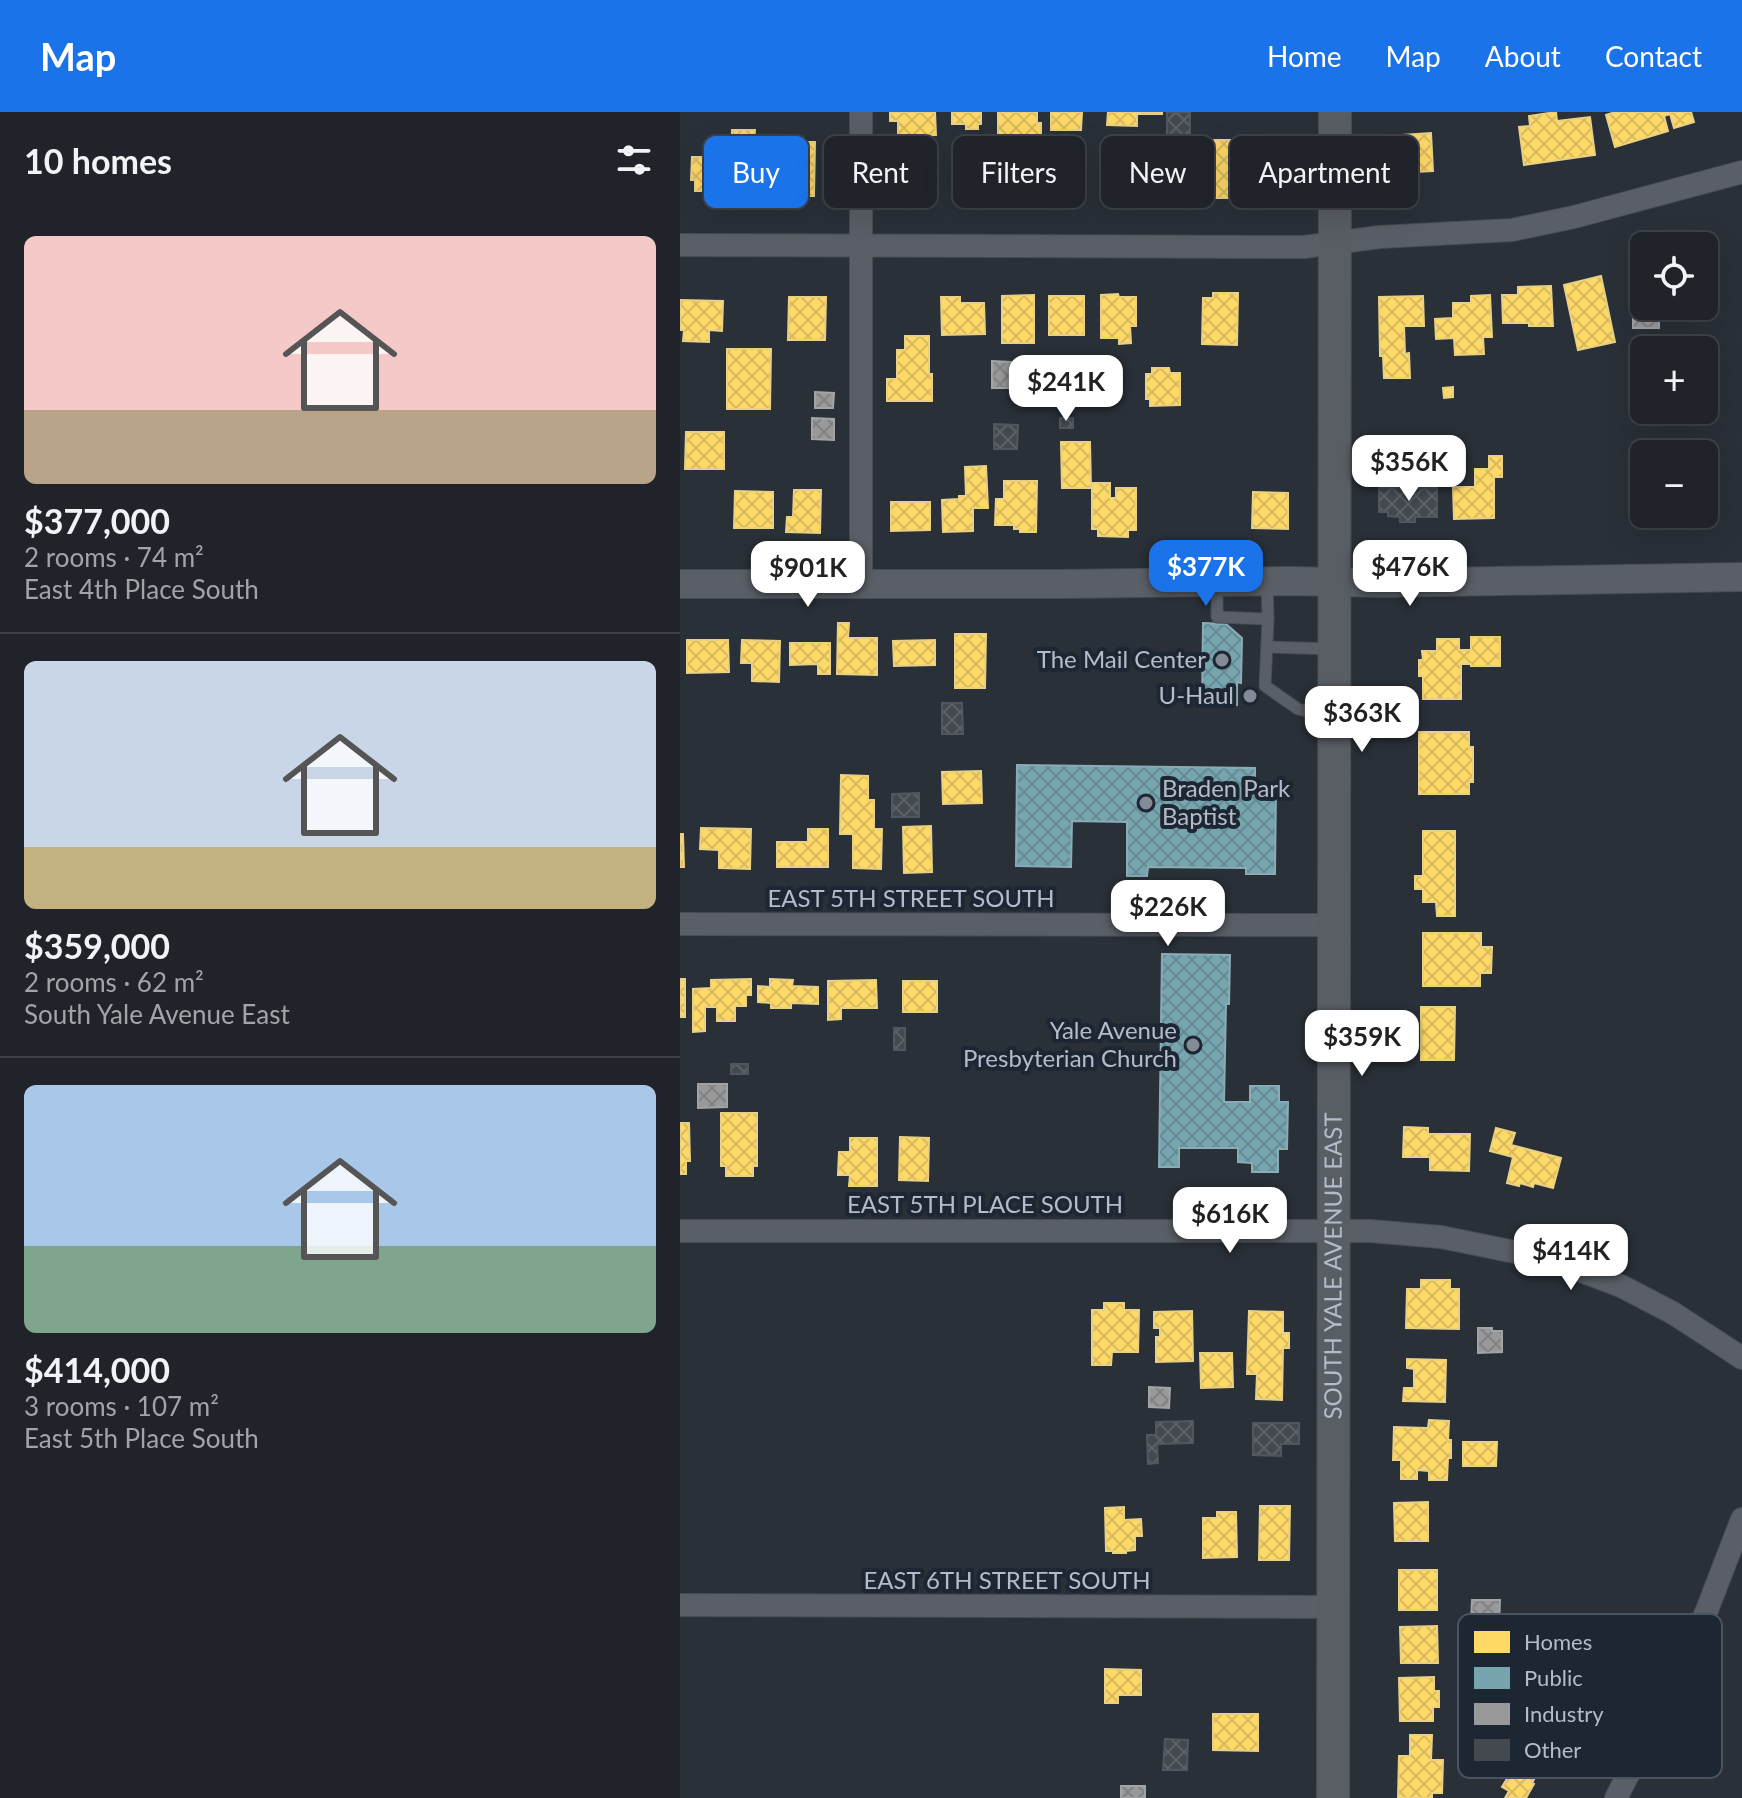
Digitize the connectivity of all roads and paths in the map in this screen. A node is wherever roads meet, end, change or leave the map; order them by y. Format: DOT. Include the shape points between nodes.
graph roads {
  1 [pos="861,112"];
  2 [pos="1335,112"];
  3 [pos="1742,172"];
  4 [pos="1335,242"];
  5 [pos="680,245"];
  6 [pos="860,247"];
  7 [pos="1742,577"];
  8 [pos="1267,581"];
  9 [pos="1217,582"];
  10 [pos="1334,582"];
  11 [pos="861,583"];
  12 [pos="680,584"];
  13 [pos="1268,619"];
  14 [pos="1267,647"];
  15 [pos="1333,649"];
  16 [pos="1334,713"];
  17 [pos="680,924"];
  18 [pos="1334,925"];
  19 [pos="680,1231"];
  20 [pos="1335,1231"];
  21 [pos="1742,1358"];
  22 [pos="1742,1519"];
  23 [pos="680,1605"];
  24 [pos="1334,1607"];
  25 [pos="1705,1614"];
  26 [pos="1626,1778"];
  27 [pos="1333,1798"];
  28 [pos="1616,1798"];
  1 -- 6 [label="street"];
  2 -- 4 [label="main road, SOUTH YALE AVENUE EAST"];
  3 -- 4 [label="street" via="1512,230"];
  4 -- 6 [label="street" via="1304,247"];
  4 -- 10 [label="main road, SOUTH YALE AVENUE EAST"];
  5 -- 6 [label="street"];
  6 -- 11 [label="street"];
  7 -- 10 [label="street"];
  8 -- 9 [label="street"];
  8 -- 10 [label="street"];
  8 -- 13 [label="lane"];
  9 -- 11 [label="street"];
  9 -- 13 [label="lane" via="1217,617"];
  10 -- 15 [label="main road, SOUTH YALE AVENUE EAST"];
  11 -- 12 [label="street"];
  13 -- 14 [label="lane"];
  14 -- 15 [label="lane"];
  14 -- 16 [label="lane" via="1265,686 1298,709"];
  15 -- 16 [label="main road, SOUTH YALE AVENUE EAST"];
  16 -- 18 [label="main road, SOUTH YALE AVENUE EAST"];
  17 -- 18 [label="street, EAST 5TH STREET SOUTH"];
  18 -- 20 [label="main road, SOUTH YALE AVENUE EAST"];
  19 -- 20 [label="street, EAST 5TH PLACE SOUTH"];
  20 -- 21 [label="street, EAST 5TH PLACE SOUTH" via="1441,1237 1549,1259 1621,1286"];
  20 -- 24 [label="main road, SOUTH YALE AVENUE EAST"];
  22 -- 25 [label="street"];
  23 -- 24 [label="street, EAST 6TH STREET SOUTH"];
  24 -- 27 [label="main road, SOUTH YALE AVENUE EAST"];
  26 -- 28 [label="street"];
}
